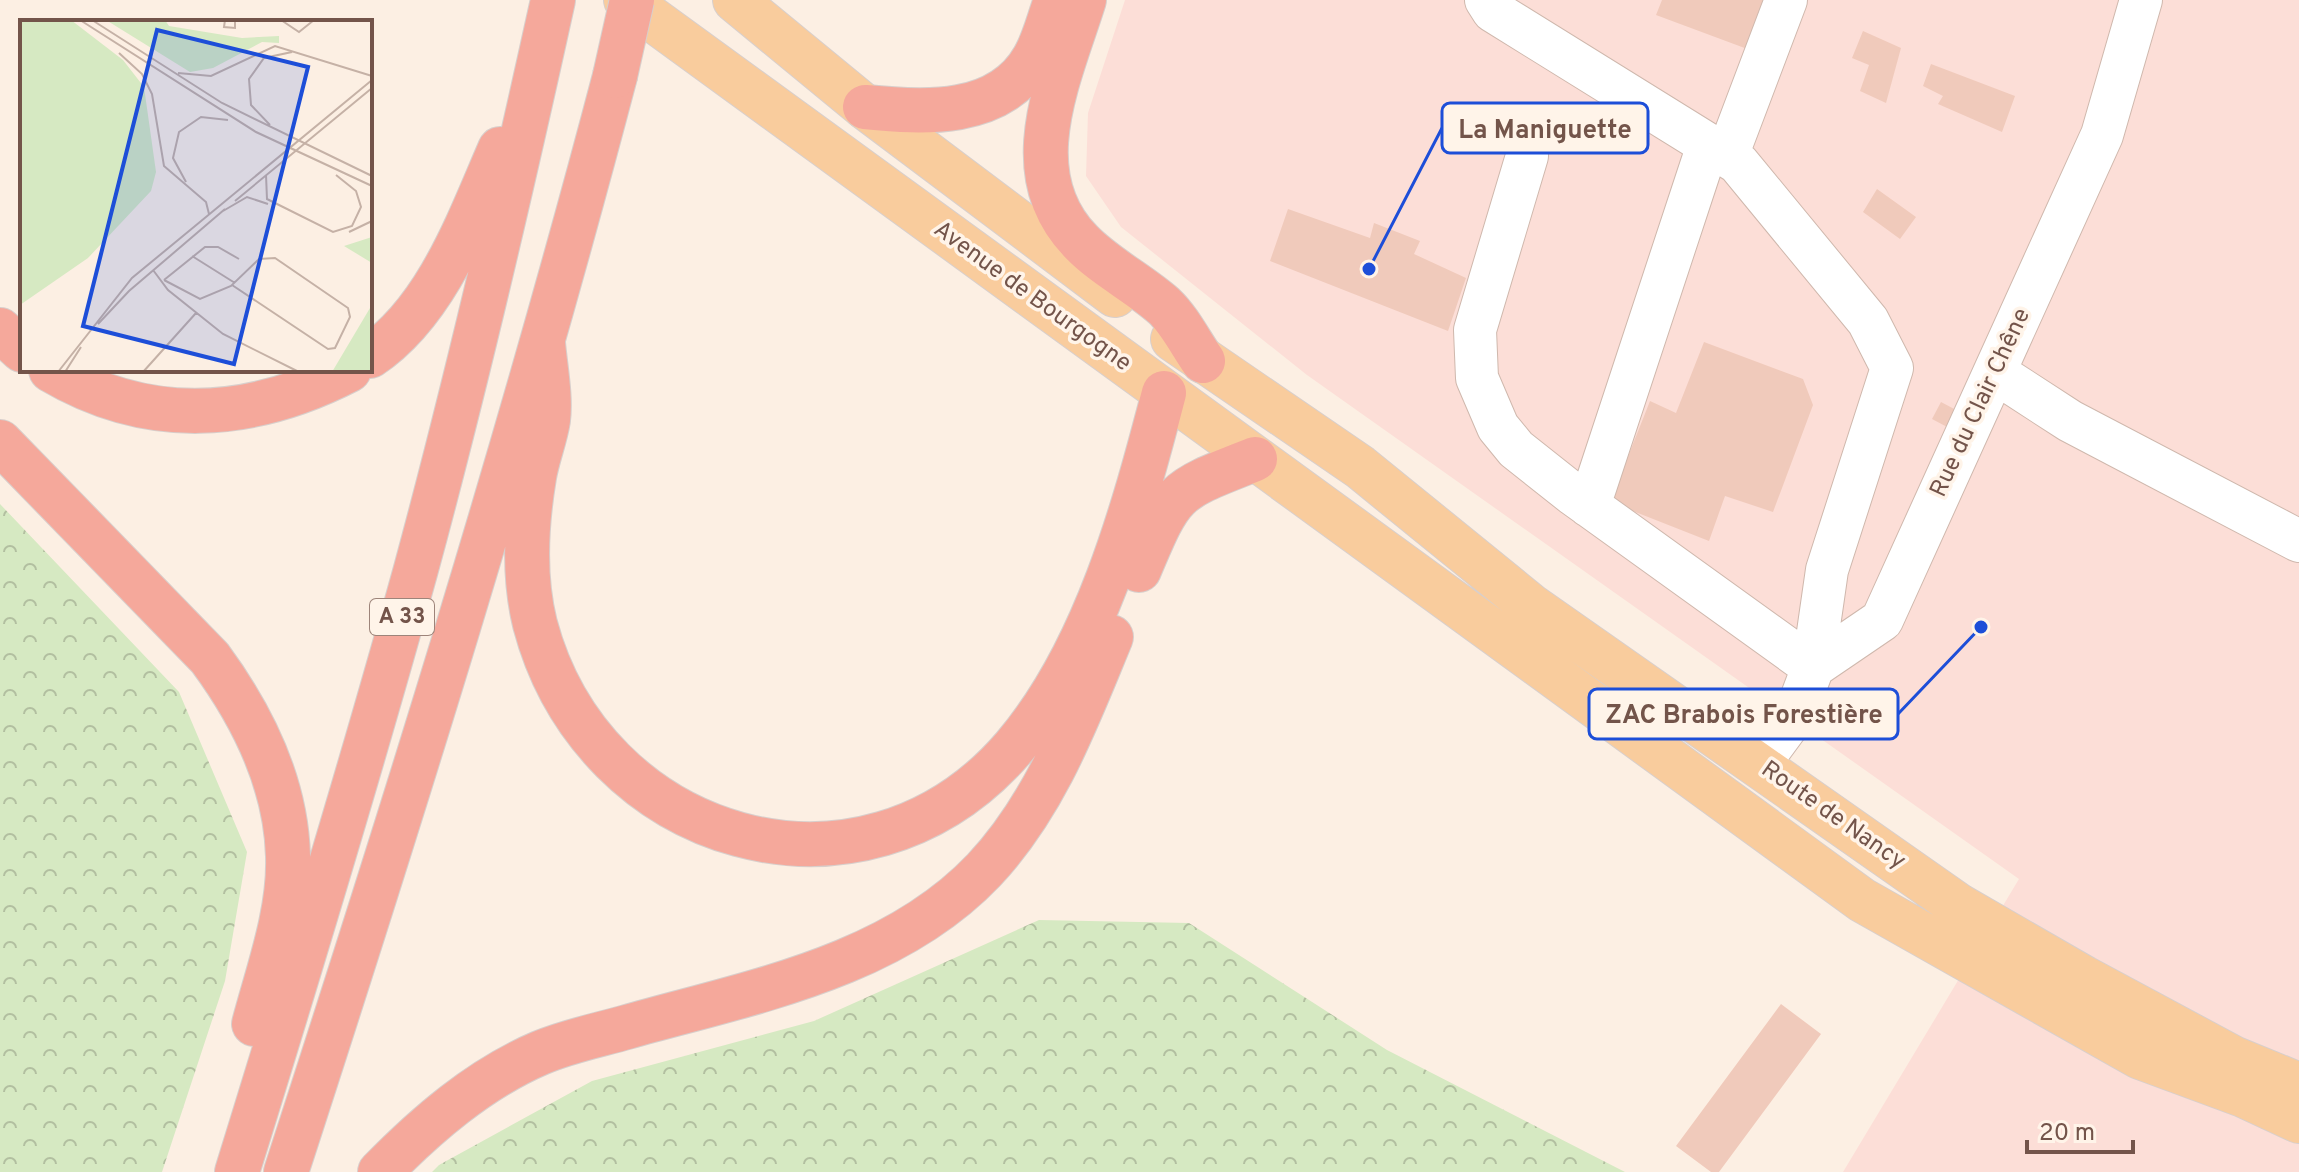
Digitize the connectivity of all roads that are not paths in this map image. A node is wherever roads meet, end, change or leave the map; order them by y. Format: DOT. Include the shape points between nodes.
graph roads {
  1 [pos="629,0"];
  2 [pos="735,0"];
  3 [pos="1056,0"];
  4 [pos="1084,0"];
  5 [pos="1486,0"];
  6 [pos="1786,0"];
  7 [pos="2141,0"];
  8 [pos="552,6"];
  9 [pos="541,55"];
  10 [pos="865,107"];
  11 [pos="1718,150"];
  12 [pos="1527,156"];
  13 [pos="0,330"];
  14 [pos="543,343"];
  15 [pos="20,348"];
  16 [pos="372,354"];
  17 [pos="1203,361"];
  18 [pos="55,372"];
  19 [pos="344,372"];
  20 [pos="1996,373"];
  21 [pos="1164,393"];
  22 [pos="0,442"];
  23 [pos="1255,459"];
  24 [pos="1360,467"];
  25 [pos="1589,506"];
  26 [pos="2299,541"];
  27 [pos="1813,667"];
  28 [pos="1759,764"];
  29 [pos="2299,1085"];
  30 [pos="2299,1121"];
  31 [pos="219,1172"];
  32 [pos="237,1172"];
  33 [pos="286,1172"];
  34 [pos="380,1172"];
  1 -- 14 [label="highway, A 33, bridge" via="615,76"];
  1 -- 21 [label="main road, Avenue de Bourgogne"];
  2 -- 10 [label="main road, Avenue de Bourgogne"];
  3 -- 10 [label="highway" via="1035,57 1001,91 942,111"];
  4 -- 17 [label="highway" via="1045,126 1051,189 1059,212 1081,242 1167,308"];
  5 -- 11 [label="street" via="1493,11"];
  6 -- 11 [label="street"];
  7 -- 20 [label="street, Rue du Clair Chêne" via="2102,135"];
  8 -- 9 [label="highway, A 33"];
  9 -- 16 [label="highway" via="439,277 405,325"];
  9 -- 32 [label="highway, A 33" via="416,568"];
  10 -- 17 [label="main road, Avenue de Bourgogne"];
  11 -- 25 [label="street"];
  11 -- 27 [label="street" via="1738,163 1868,321 1892,368 1827,570"];
  12 -- 25 [label="street" via="1475,330 1477,378 1498,427 1516,449"];
  13 -- 15 [label="highway"];
  14 -- 21 [label="highway" via="548,417 526,543 533,612 560,689 604,754 651,794 705,824 794,845 854,840 912,824 965,796 1013,747 1058,684 1106,578 1137,497"];
  14 -- 33 [label="highway, A 33" via="392,845"];
  17 -- 24 [label="main road, Avenue de Bourgogne"];
  18 -- 19 [label="highway" via="133,404 210,412 285,398"];
  20 -- 26 [label="street" via="2070,421"];
  20 -- 27 [label="street, Rue du Clair Chêne" via="1882,620"];
  21 -- 23 [label="main road, Avenue de Bourgogne"];
  22 -- 31 [label="highway" via="210,658 236,694 272,774 288,856 285,898"];
  23 -- 30 [label="main road, Avenue de Bourgogne" via="1862,900 2140,1057"];
  23 -- 34 [label="highway" via="1188,485 1173,499 1064,751 1003,848 942,907 910,931 850,959 538,1054 474,1091"];
  24 -- 28 [label="main road, Route de Nancy" via="1531,606"];
  25 -- 27 [label="street"];
  27 -- 28 [label="street" via="1795,715"];
  28 -- 29 [label="main road, Route de Nancy" via="1959,906 2233,1058"];
}
